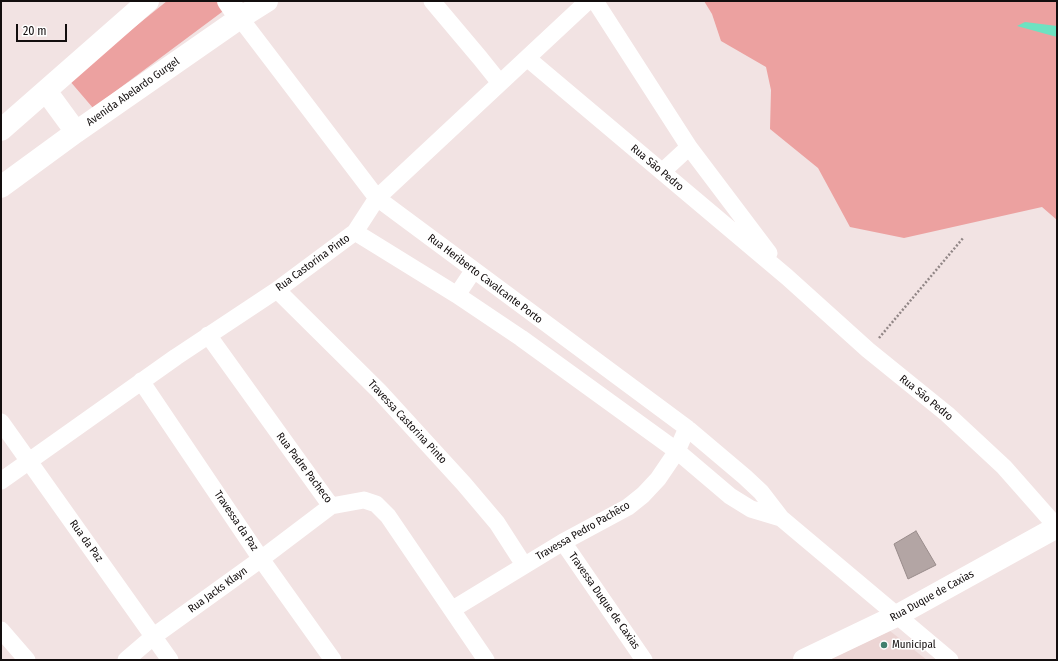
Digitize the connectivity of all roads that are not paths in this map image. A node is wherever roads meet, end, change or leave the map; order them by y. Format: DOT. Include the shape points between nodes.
graph roads {
  1 [pos="148,1"];
  2 [pos="267,1"];
  3 [pos="432,1"];
  4 [pos="588,1"];
  5 [pos="595,1"];
  6 [pos="234,9"];
  7 [pos="527,58"];
  8 [pos="500,83"];
  9 [pos="46,91"];
  10 [pos="1,130"];
  11 [pos="76,132"];
  12 [pos="689,147"];
  13 [pos="662,172"];
  14 [pos="1,187"];
  15 [pos="377,198"];
  16 [pos="355,232"];
  17 [pos="473,271"];
  18 [pos="787,277"];
  19 [pos="277,290"];
  20 [pos="458,295"];
  21 [pos="208,335"];
  22 [pos="141,381"];
  23 [pos="1,422"];
  24 [pos="687,428"];
  25 [pos="677,451"];
  26 [pos="28,461"];
  27 [pos="1,481"];
  28 [pos="331,506"];
  29 [pos="781,518"];
  30 [pos="1057,527"];
  31 [pos="563,542"];
  32 [pos="261,559"];
  33 [pos="524,565"];
  34 [pos="453,609"];
  35 [pos="898,615"];
  36 [pos="1,630"];
  37 [pos="154,636"];
  38 [pos="27,660"];
  39 [pos="126,660"];
  40 [pos="170,660"];
  41 [pos="333,660"];
  42 [pos="486,660"];
  43 [pos="644,660"];
  44 [pos="804,660"];
  45 [pos="950,660"];
  1 -- 9 [label="street"];
  2 -- 6 [label="street, Avenida Abelardo Gurgel"];
  3 -- 8 [label="street"];
  4 -- 7 [label="street, Rua Castorina Pinto"];
  5 -- 12 [label="street, Rua São Pedro"];
  6 -- 11 [label="street, Avenida Abelardo Gurgel"];
  6 -- 15 [label="street, Rua Heriberto Cavalcante Porto"];
  7 -- 8 [label="street, Rua Castorina Pinto"];
  7 -- 13 [label="street, Rua São Pedro"];
  8 -- 15 [label="street, Rua Castorina Pinto"];
  9 -- 10 [label="street"];
  9 -- 11 [label="street"];
  11 -- 14 [label="street, Avenida Abelardo Gurgel"];
  12 -- 13 [label="street"];
  12 -- 18 [label="street, Rua São Pedro"];
  13 -- 18 [label="street, Rua São Pedro"];
  15 -- 16 [label="street, Rua Castorina Pinto"];
  15 -- 17 [label="street, Rua Heriberto Cavalcante Porto"];
  16 -- 19 [label="street, Rua Castorina Pinto"];
  16 -- 20 [label="street, Rua Heriberto Cavalcante Porto"];
  17 -- 20 [label="street"];
  17 -- 24 [label="street, Rua Heriberto Cavalcante Porto"];
  18 -- 30 [label="street, Rua São Pedro" via="868,350 982,446"];
  19 -- 21 [label="street, Rua Castorina Pinto"];
  19 -- 33 [label="street, Travessa Castorina Pinto" via="379,391 464,484 497,523"];
  20 -- 25 [label="street, Rua Heriberto Cavalcante Porto"];
  21 -- 22 [label="street, Rua Castorina Pinto"];
  21 -- 28 [label="street, Rua Padre Pacheco"];
  22 -- 26 [label="street, Rua Castorina Pinto"];
  22 -- 32 [label="street, Travessa da Paz"];
  23 -- 26 [label="street, Rua da Paz"];
  24 -- 25 [label="street, Travessa Pedro Pachêco"];
  24 -- 29 [label="street, Rua Heriberto Cavalcante Porto" via="761,492"];
  25 -- 29 [label="street, Rua Heriberto Cavalcante Porto" via="730,496 751,509"];
  25 -- 31 [label="street, Travessa Pedro Pachêco" via="658,479 628,507"];
  26 -- 27 [label="street, Rua Castorina Pinto"];
  26 -- 37 [label="street, Rua da Paz"];
  28 -- 32 [label="street, Rua Jacks Klayn"];
  28 -- 34 [label="street, Rua Padre Pacheco" via="364,500 376,504 388,516"];
  29 -- 35 [label="street, Rua Heriberto Cavalcante Porto"];
  30 -- 35 [label="street, Rua Duque de Caxias"];
  31 -- 33 [label="street, Travessa Pedro Pachêco"];
  31 -- 43 [label="street, Travessa Duque de Caxias"];
  32 -- 37 [label="street, Rua Jacks Klayn"];
  32 -- 41 [label="street, Travessa da Paz"];
  33 -- 34 [label="street, Travessa Pedro Pachêco"];
  34 -- 42 [label="street, Rua Padre Pacheco"];
  35 -- 44 [label="street, Rua Duque de Caxias"];
  35 -- 45 [label="street, Rua Heriberto Cavalcante Porto"];
  36 -- 38 [label="street"];
  37 -- 39 [label="street, Rua Jacks Klayn"];
  37 -- 40 [label="street, Rua da Paz"];
}
